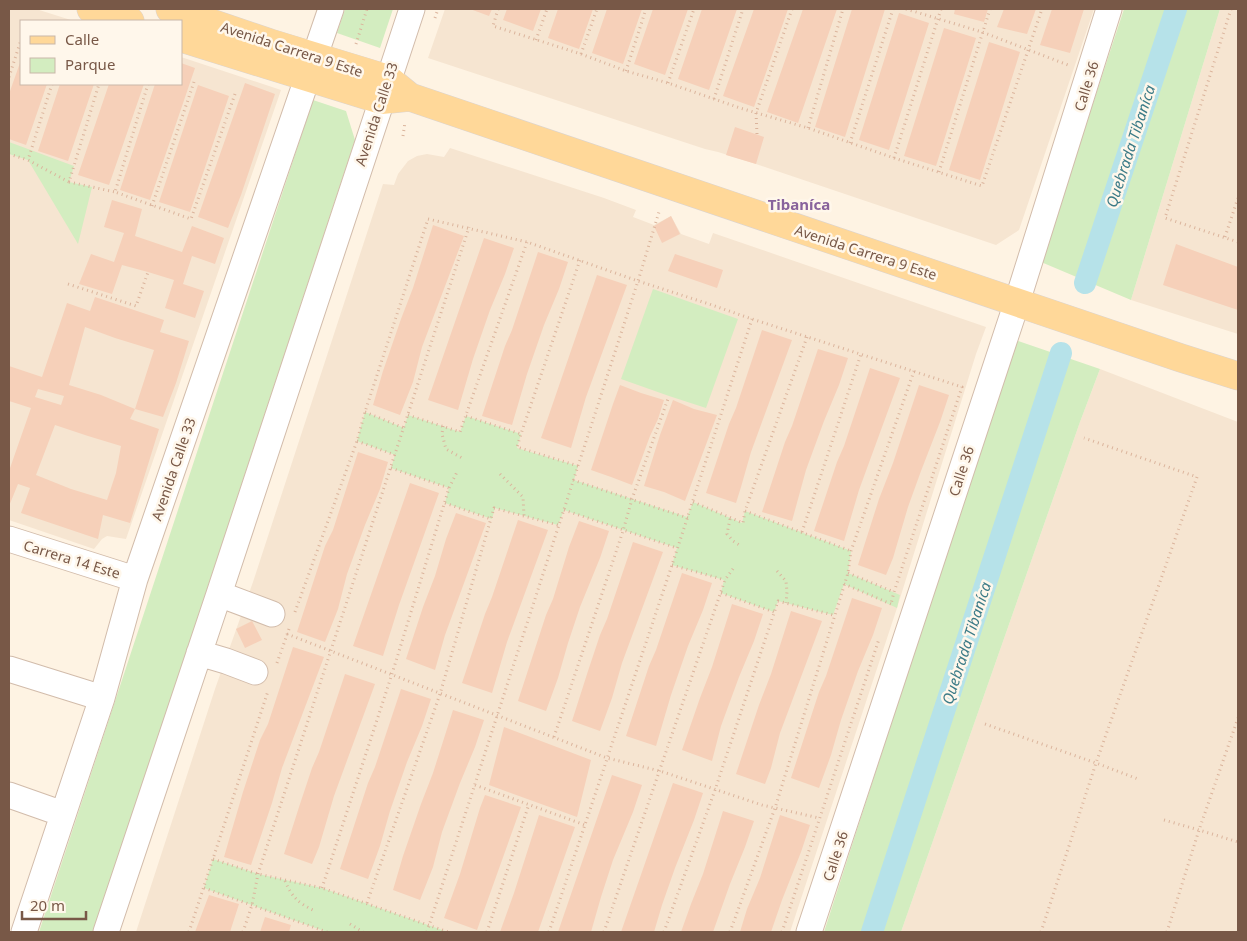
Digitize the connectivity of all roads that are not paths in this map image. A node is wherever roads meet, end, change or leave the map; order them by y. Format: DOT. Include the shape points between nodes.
graph roads {
  1 [pos="91,9"];
  2 [pos="170,9"];
  3 [pos="331,9"];
  4 [pos="412,9"];
  5 [pos="1109,9"];
  6 [pos="127,20"];
  7 [pos="182,38"];
  8 [pos="311,67"];
  9 [pos="384,90"];
  10 [pos="1017,302"];
  11 [pos="1238,376"];
  12 [pos="9,539"];
  13 [pos="135,579"];
  14 [pos="219,594"];
  15 [pos="286,618"];
  16 [pos="199,653"];
  17 [pos="9,669"];
  18 [pos="267,675"];
  19 [pos="102,698"];
  20 [pos="9,795"];
  21 [pos="63,814"];
  22 [pos="20,923"];
  23 [pos="106,932"];
  24 [pos="809,932"];
  1 -- 6 [label="main road"];
  2 -- 8 [label="main road, Avenida Carrera 9 Este"];
  3 -- 8 [label="street, Avenida Calle 33"];
  4 -- 9 [label="street, Avenida Calle 33"];
  5 -- 10 [label="street, Calle 36"];
  7 -- 8 [label="main road, Avenida Carrera 9 Este"];
  8 -- 9 [label="main road, Avenida Carrera 9 Este"];
  8 -- 13 [label="street, Avenida Calle 33"];
  9 -- 10 [label="main road, Avenida Carrera 9 Este"];
  9 -- 14 [label="street, Avenida Calle 33"];
  10 -- 11 [label="main road, Avenida Carrera 9 Este"];
  10 -- 24 [label="street, Calle 36"];
  12 -- 13 [label="street, Carrera 14 Este"];
  13 -- 19 [label="street, Avenida Calle 33"];
  14 -- 15 [label="street"];
  14 -- 16 [label="street, Avenida Calle 33"];
  16 -- 18 [label="street"];
  16 -- 23 [label="street, Avenida Calle 33"];
  17 -- 19 [label="street"];
  19 -- 21 [label="street, Avenida Calle 33"];
  20 -- 21 [label="street"];
  21 -- 22 [label="street, Avenida Calle 33"];
}
